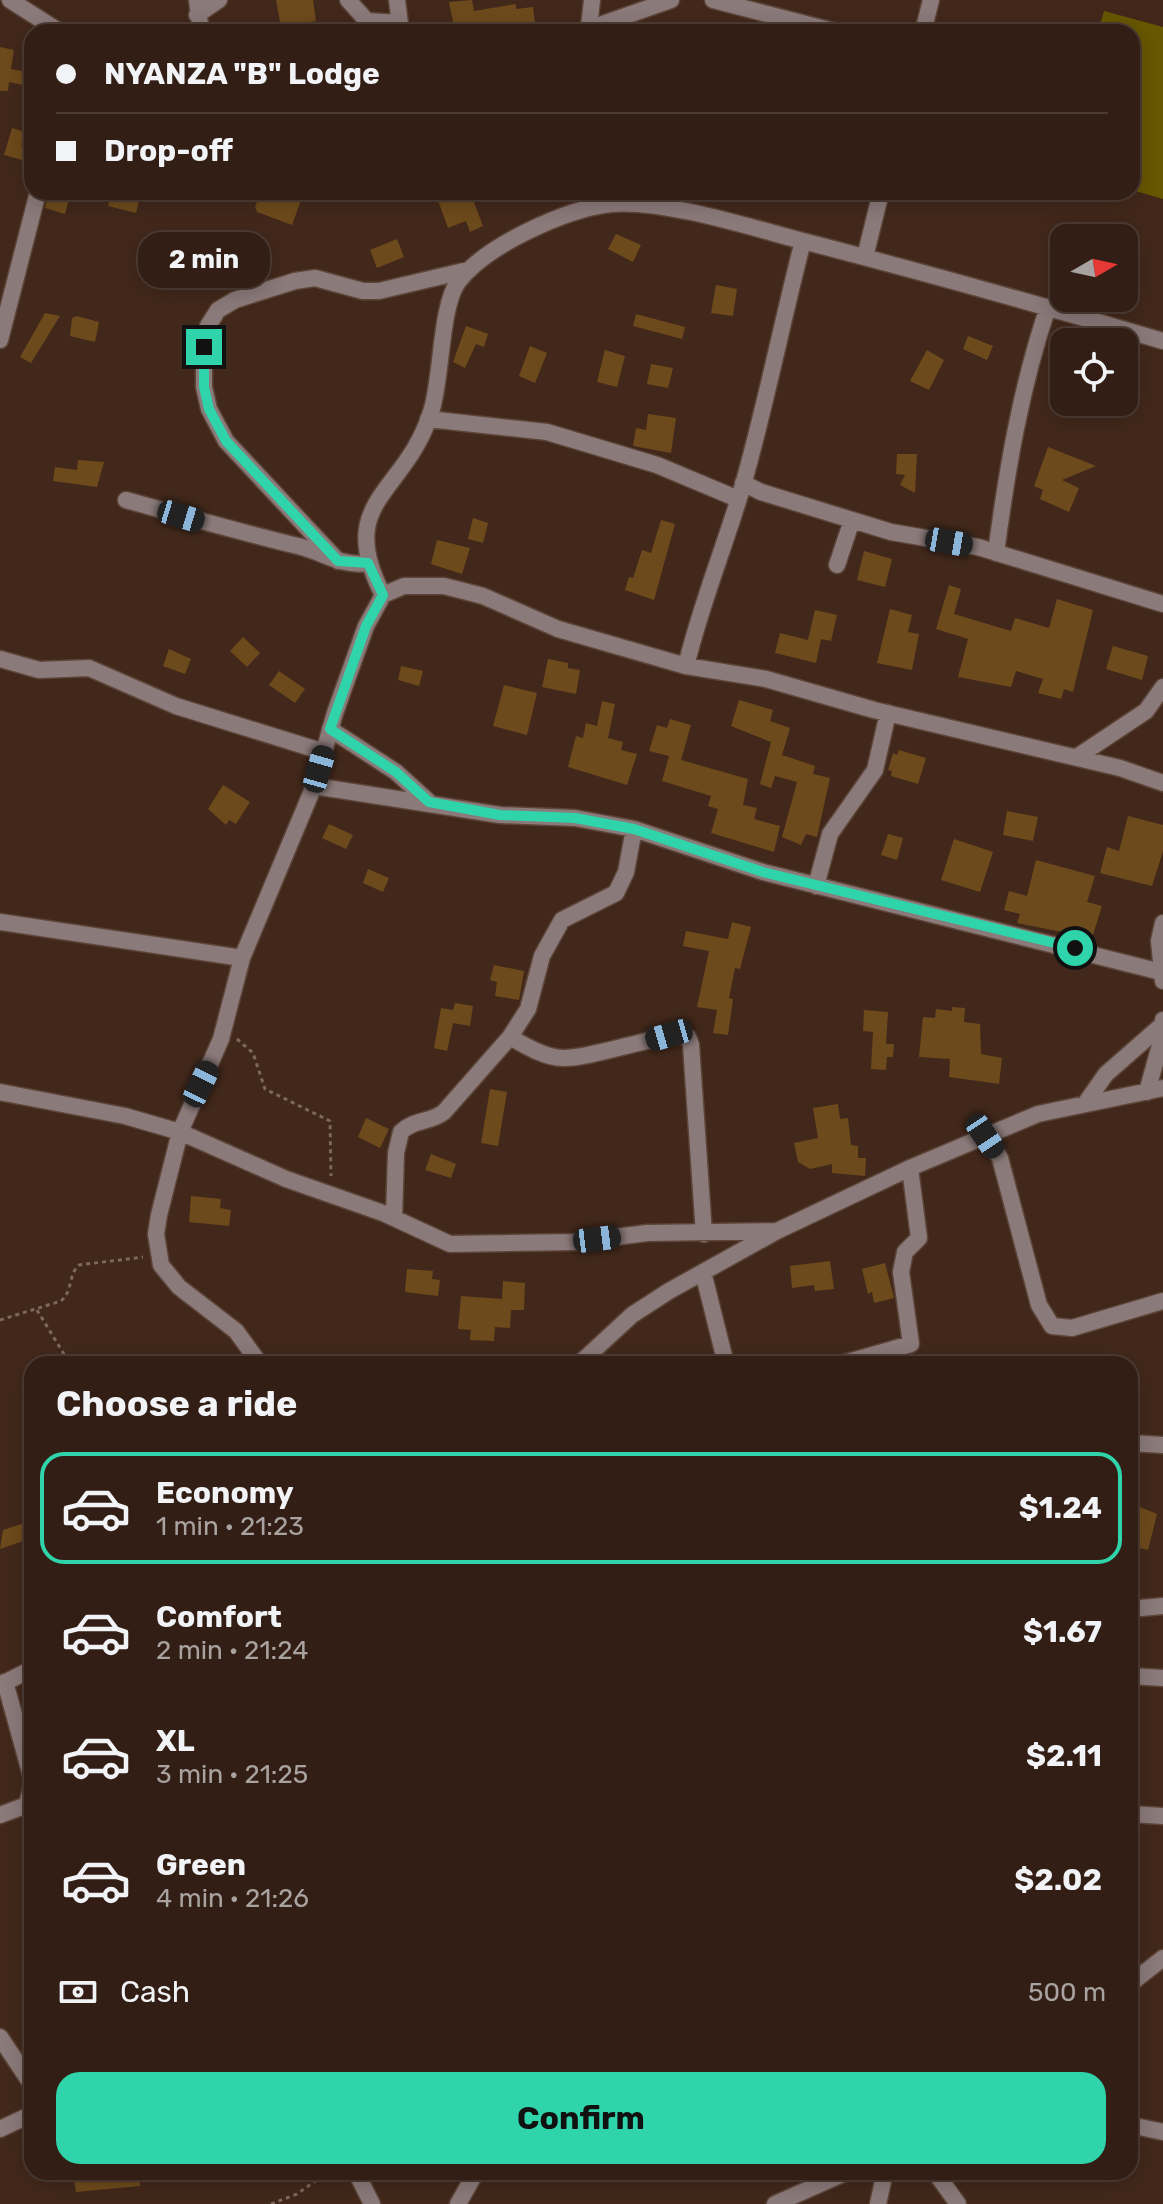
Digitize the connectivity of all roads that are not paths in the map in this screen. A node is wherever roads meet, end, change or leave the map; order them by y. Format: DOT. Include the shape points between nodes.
graph roads {
  1 [pos="10,0"];
  2 [pos="219,0"];
  3 [pos="348,0"];
  4 [pos="397,0"];
  5 [pos="592,0"];
  6 [pos="671,0"];
  7 [pos="713,0"];
  8 [pos="931,0"];
  9 [pos="197,8"];
  10 [pos="48,24"];
  11 [pos="381,24"];
  12 [pos="400,24"];
  13 [pos="586,24"];
  14 [pos="601,24"];
  15 [pos="806,24"];
  16 [pos="925,24"];
  17 [pos="36,200"];
  18 [pos="879,200"];
  19 [pos="803,241"];
  20 [pos="865,257"];
  21 [pos="468,270"];
  22 [pos="1048,307"];
  23 [pos="0,340"];
  24 [pos="1163,341"];
  25 [pos="428,419"];
  26 [pos="741,491"];
  27 [pos="126,500"];
  28 [pos="852,520"];
  29 [pos="996,553"];
  30 [pos="338,561"];
  31 [pos="368,563"];
  32 [pos="837,565"];
  33 [pos="383,595"];
  34 [pos="1163,604"];
  35 [pos="0,659"];
  36 [pos="686,666"];
  37 [pos="1163,687"];
  38 [pos="888,713"];
  39 [pos="330,729"];
  40 [pos="324,752"];
  41 [pos="1077,757"];
  42 [pos="1163,783"];
  43 [pos="314,786"];
  44 [pos="429,802"];
  45 [pos="634,829"];
  46 [pos="816,886"];
  47 [pos="0,922"];
  48 [pos="1163,923"];
  49 [pos="242,958"];
  50 [pos="1162,978"];
  51 [pos="1163,1014"];
  52 [pos="1162,1025"];
  53 [pos="510,1037"];
  54 [pos="1155,1090"];
  55 [pos="0,1092"];
  56 [pos="1087,1101"];
  57 [pos="180,1132"];
  58 [pos="985,1136"];
  59 [pos="910,1168"];
  60 [pos="394,1218"];
  61 [pos="777,1231"];
  62 [pos="704,1234"];
  63 [pos="703,1272"];
  64 [pos="1163,1301"];
  65 [pos="254,1356"];
  66 [pos="588,1356"];
  67 [pos="724,1356"];
  68 [pos="869,1356"];
  69 [pos="1138,1443"];
  70 [pos="1163,1445"];
  71 [pos="1163,1606"];
  72 [pos="1138,1608"];
  73 [pos="24,1673"];
  74 [pos="1138,1676"];
  75 [pos="1163,1678"];
  76 [pos="2,1683"];
  77 [pos="24,1755"];
  78 [pos="24,1806"];
  79 [pos="1138,1814"];
  80 [pos="0,1815"];
  81 [pos="1163,1816"];
  82 [pos="1163,1958"];
  83 [pos="1138,1978"];
  84 [pos="0,2037"];
  85 [pos="24,2073"];
  86 [pos="24,2118"];
  87 [pos="1138,2127"];
  88 [pos="0,2129"];
  89 [pos="1163,2132"];
  90 [pos="360,2180"];
  91 [pos="472,2180"];
  92 [pos="829,2180"];
  93 [pos="883,2180"];
  94 [pos="941,2180"];
  95 [pos="372,2204"];
  96 [pos="458,2204"];
  97 [pos="775,2204"];
  98 [pos="878,2204"];
  99 [pos="958,2204"];
  1 -- 10 [label="street"];
  2 -- 9 [label="street"];
  3 -- 11 [label="street" via="367,21"];
  4 -- 12 [label="street"];
  5 -- 13 [label="street"];
  6 -- 14 [label="street"];
  7 -- 15 [label="street"];
  8 -- 16 [label="street"];
  17 -- 23 [label="street"];
  18 -- 20 [label="street"];
  19 -- 20 [label="street"];
  19 -- 21 [label="street" via="720,219 614,204 575,210"];
  19 -- 26 [label="street"];
  20 -- 22 [label="street"];
  21 -- 25 [label="street" via="455,287"];
  21 -- 30 [label="street" via="379,291 315,278 295,281 235,300 218,310 208,326 204,374 209,409 226,441"];
  22 -- 24 [label="street"];
  22 -- 29 [label="street" via="1017,417"];
  25 -- 26 [label="street" via="557,434"];
  25 -- 31 [label="street" via="412,457 369,516 364,531"];
  26 -- 28 [label="street" via="761,492"];
  26 -- 36 [label="street" via="706,589"];
  27 -- 30 [label="street"];
  28 -- 29 [label="street"];
  28 -- 32 [label="street"];
  29 -- 34 [label="street"];
  30 -- 31 [label="street"];
  31 -- 33 [label="street"];
  33 -- 36 [label="street" via="404,586 444,586 483,596 558,629"];
  33 -- 39 [label="street" via="366,626"];
  35 -- 40 [label="street" via="39,670 89,668 176,706"];
  36 -- 38 [label="street" via="766,679"];
  37 -- 41 [label="street" via="1146,711"];
  38 -- 41 [label="street"];
  38 -- 46 [label="street" via="875,770 830,834"];
  39 -- 40 [label="street"];
  39 -- 44 [label="street" via="396,772"];
  40 -- 43 [label="street"];
  41 -- 42 [label="street"];
  43 -- 44 [label="street"];
  43 -- 49 [label="street"];
  44 -- 45 [label="street"];
  45 -- 46 [label="street"];
  45 -- 53 [label="street" via="616,893 562,920 551,935 528,1009"];
  46 -- 50 [label="street"];
  47 -- 49 [label="street"];
  48 -- 50 [label="street"];
  49 -- 57 [label="street" via="224,1029"];
  51 -- 52 [label="street"];
  52 -- 54 [label="street"];
  52 -- 56 [label="street" via="1115,1065"];
  53 -- 60 [label="street" via="444,1112 401,1132"];
  53 -- 62 [label="street" via="561,1058 625,1049 669,1035 688,1037"];
  54 -- 56 [label="street"];
  55 -- 57 [label="street"];
  56 -- 58 [label="street"];
  57 -- 60 [label="street"];
  57 -- 65 [label="street" via="159,1215 161,1265 236,1331"];
  58 -- 59 [label="street"];
  58 -- 64 [label="street" via="1000,1158 1039,1305 1052,1326 1072,1328"];
  59 -- 61 [label="street"];
  59 -- 68 [label="street" via="921,1226 902,1261 911,1344"];
  60 -- 62 [label="street" via="450,1244"];
  61 -- 62 [label="street"];
  61 -- 63 [label="street"];
  63 -- 66 [label="street" via="632,1315"];
  63 -- 67 [label="street"];
  69 -- 70 [label="street"];
  71 -- 72 [label="street"];
  73 -- 76 [label="street"];
  74 -- 75 [label="street"];
  76 -- 77 [label="street"];
  78 -- 80 [label="street"];
  79 -- 81 [label="street"];
  82 -- 83 [label="street"];
  84 -- 85 [label="street"];
  86 -- 88 [label="street"];
  87 -- 89 [label="street"];
  90 -- 95 [label="street"];
  91 -- 96 [label="street"];
  92 -- 97 [label="street"];
  93 -- 98 [label="street"];
  94 -- 99 [label="street"];
}
